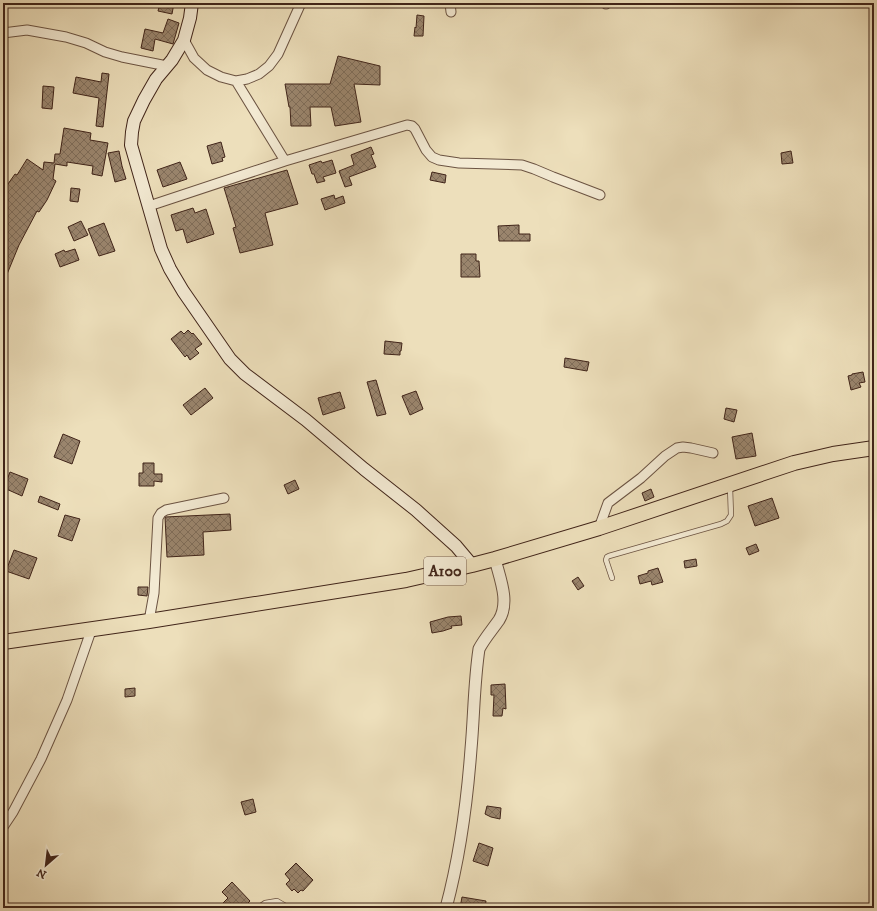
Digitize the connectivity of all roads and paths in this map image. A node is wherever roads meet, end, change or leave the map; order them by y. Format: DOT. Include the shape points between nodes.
graph roads {
  1 [pos="192,3"];
  2 [pos="301,3"];
  3 [pos="3,33"];
  4 [pos="184,40"];
  5 [pos="167,66"];
  6 [pos="236,81"];
  7 [pos="285,161"];
  8 [pos="600,194"];
  9 [pos="148,206"];
  10 [pos="874,448"];
  11 [pos="713,453"];
  12 [pos="730,485"];
  13 [pos="224,498"];
  14 [pos="599,528"];
  15 [pos="495,559"];
  16 [pos="472,565"];
  17 [pos="612,578"];
  18 [pos="149,620"];
  19 [pos="92,628"];
  20 [pos="3,642"];
  21 [pos="3,827"];
  22 [pos="258,908"];
  23 [pos="289,908"];
  24 [pos="446,908"];
  1 -- 4 [label="main road"];
  2 -- 6 [label="street" via="278,54 269,66 259,74"];
  3 -- 5 [label="street" via="28,30 66,37 122,57"];
  4 -- 5 [label="main road"];
  4 -- 6 [label="street" via="194,58 207,70"];
  5 -- 9 [label="main road" via="144,100 132,132 131,145"];
  6 -- 7 [label="street"];
  7 -- 8 [label="street" via="407,125 415,129 426,150 439,160 522,165"];
  7 -- 9 [label="street"];
  9 -- 16 [label="main road" via="170,269 230,360 416,510 456,546"];
  10 -- 12 [label="highway, A100" via="794,463"];
  11 -- 14 [label="street" via="677,448 608,503"];
  12 -- 14 [label="highway, A100"];
  12 -- 17 [label="lane" via="730,515 727,521 609,556 606,560"];
  13 -- 18 [label="street" via="161,513 158,518 154,593"];
  14 -- 15 [label="highway, A100"];
  15 -- 16 [label="highway, A100"];
  15 -- 24 [label="street" via="505,604 499,620 479,649 462,832"];
  16 -- 18 [label="highway, A100" via="406,580"];
  18 -- 19 [label="highway, A100"];
  19 -- 20 [label="highway, A100"];
  19 -- 21 [label="street" via="67,700 41,759"];
  22 -- 23 [label="lane" via="265,903 277,901"];
}
